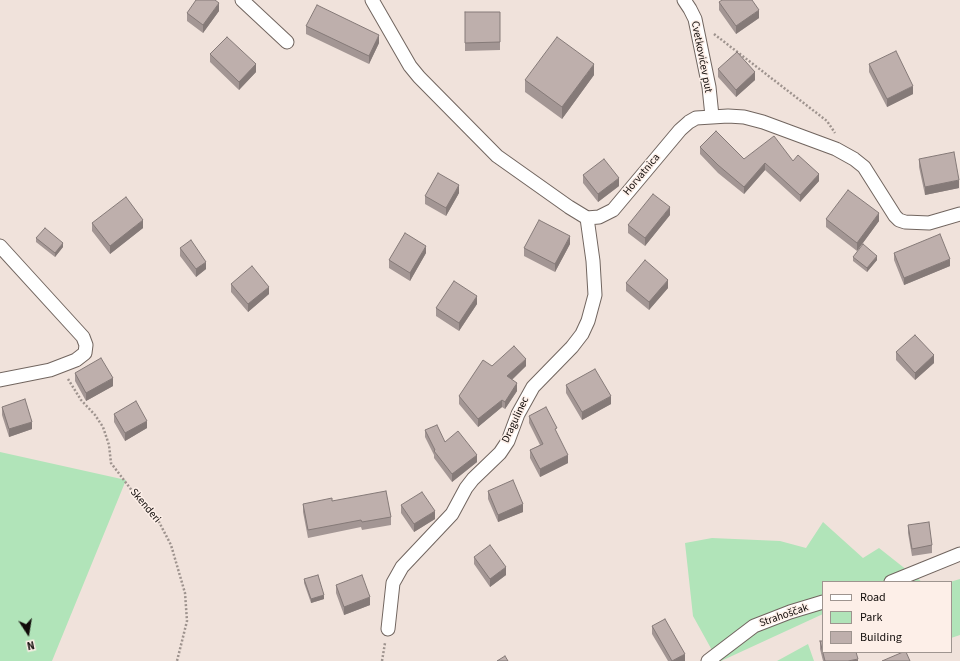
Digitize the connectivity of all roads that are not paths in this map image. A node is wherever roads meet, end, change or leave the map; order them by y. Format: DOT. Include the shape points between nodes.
graph roads {
  1 [pos="242,0"];
  2 [pos="372,0"];
  3 [pos="684,0"];
  4 [pos="287,42"];
  5 [pos="712,116"];
  6 [pos="960,214"];
  7 [pos="587,218"];
  8 [pos="0,246"];
  9 [pos="0,380"];
  10 [pos="960,554"];
  11 [pos="893,581"];
  12 [pos="822,602"];
  13 [pos="388,629"];
  14 [pos="708,661"];
  1 -- 4 [label="street"];
  2 -- 7 [label="street" via="419,77 497,156"];
  3 -- 5 [label="street, Cvetkovićev put" via="695,19 709,87"];
  5 -- 6 [label="street, Horvatnica" via="744,117 763,122 836,149 854,159 864,167 899,220 929,223"];
  5 -- 7 [label="street, Horvatnica" via="696,118 689,122 613,210 599,217"];
  7 -- 13 [label="street, Dragulinec" via="595,295 582,334 532,387 500,453 473,479 452,514 402,567 393,583"];
  8 -- 9 [label="street" via="83,337 86,345 85,353 76,360 50,370"];
  10 -- 11 [label="street"];
  12 -- 14 [label="street, Strahoščak" via="754,626"];
}
